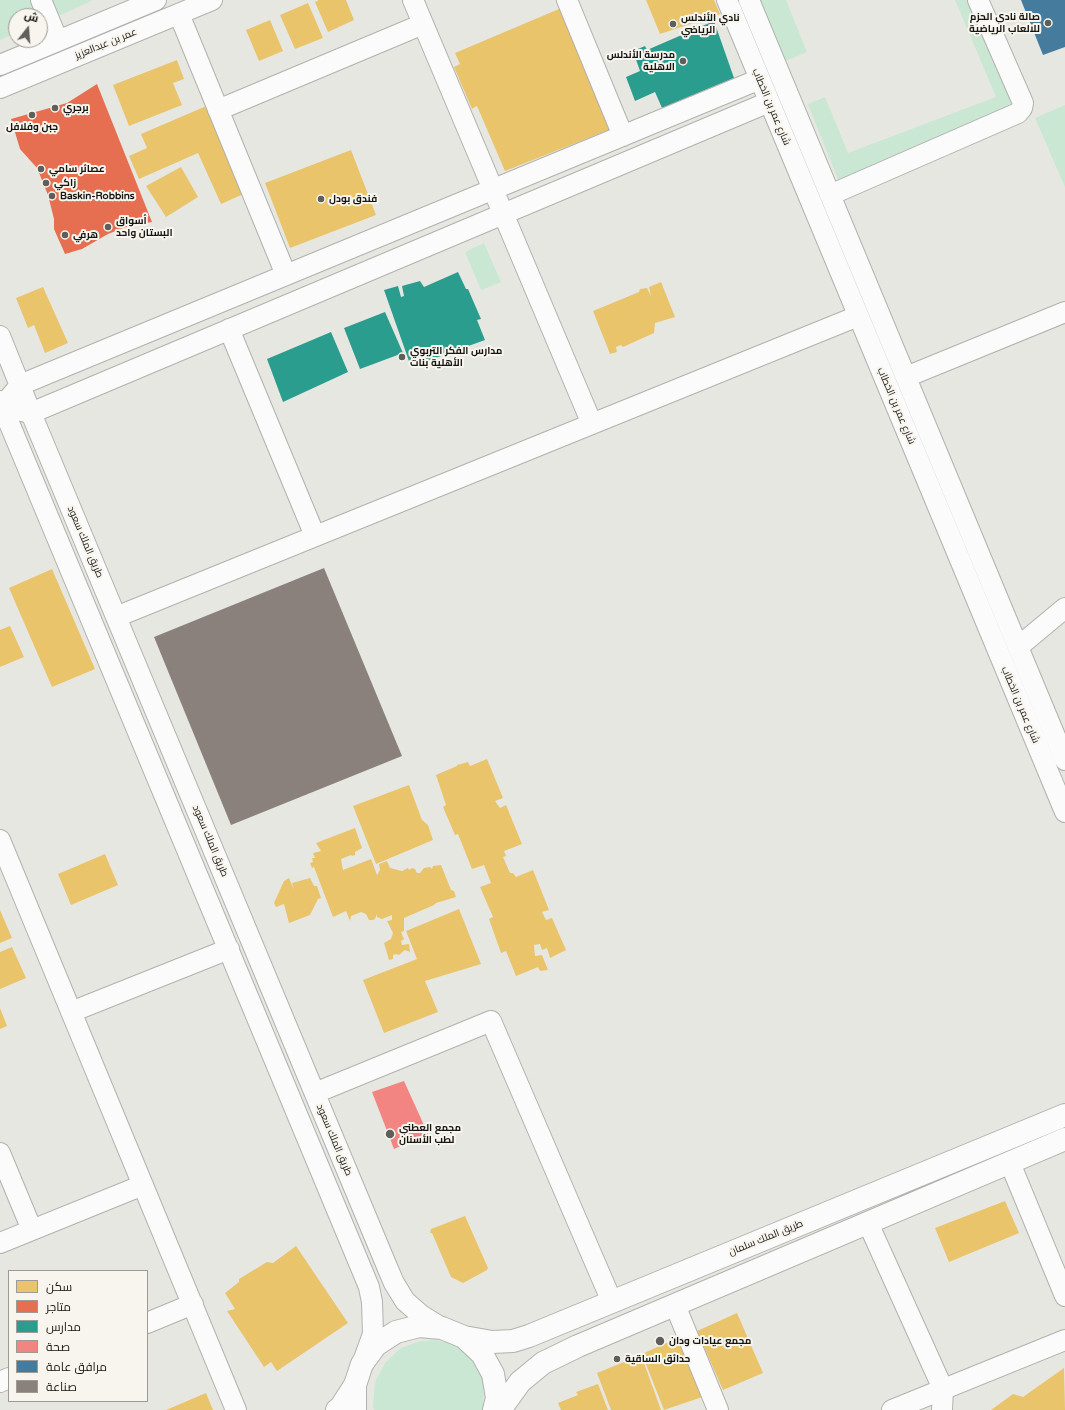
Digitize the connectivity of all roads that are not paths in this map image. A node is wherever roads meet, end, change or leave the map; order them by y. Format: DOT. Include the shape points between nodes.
graph roads {
  1 [pos="41,0"];
  2 [pos="212,0"];
  3 [pos="413,0"];
  4 [pos="567,0"];
  5 [pos="727,0"];
  6 [pos="749,0"];
  7 [pos="978,0"];
  8 [pos="147,2"];
  9 [pos="179,14"];
  10 [pos="423,24"];
  11 [pos="58,41"];
  12 [pos="0,65"];
  13 [pos="760,79"];
  14 [pos="0,88"];
  15 [pos="769,102"];
  16 [pos="218,110"];
  17 [pos="623,136"];
  18 [pos="492,190"];
  19 [pos="830,195"];
  20 [pos="504,215"];
  21 [pos="286,275"];
  22 [pos="1065,312"];
  23 [pos="858,316"];
  24 [pos="229,330"];
  25 [pos="0,336"];
  26 [pos="906,377"];
  27 [pos="20,385"];
  28 [pos="1,404"];
  29 [pos="31,413"];
  30 [pos="592,424"];
  31 [pos="315,536"];
  32 [pos="1065,608"];
  33 [pos="116,617"];
  34 [pos="1018,647"];
  35 [pos="1065,760"];
  36 [pos="1065,812"];
  37 [pos="0,840"];
  38 [pos="8,880"];
  39 [pos="229,949"];
  40 [pos="71,1012"];
  41 [pos="315,1093"];
  42 [pos="1065,1116"];
  43 [pos="1065,1139"];
  44 [pos="0,1152"];
  45 [pos="1010,1163"];
  46 [pos="143,1185"];
  47 [pos="868,1223"];
  48 [pos="32,1230"];
  49 [pos="0,1243"];
  50 [pos="1065,1296"];
  51 [pos="612,1302"];
  52 [pos="193,1304"];
  53 [pos="675,1305"];
  54 [pos="148,1323"];
  55 [pos="442,1328"];
  56 [pos="464,1337"];
  57 [pos="1065,1340"];
  58 [pos="362,1364"];
  59 [pos="355,1385"];
  60 [pos="943,1389"];
  61 [pos="236,1410"];
  62 [pos="337,1410"];
  63 [pos="355,1410"];
  64 [pos="494,1410"];
  65 [pos="500,1410"];
  66 [pos="718,1410"];
  67 [pos="892,1410"];
  68 [pos="942,1410"];
  1 -- 11 [label="street"];
  2 -- 9 [label="street, عمر بن عبدالعزيز"];
  3 -- 10 [label="street"];
  4 -- 17 [label="street"];
  5 -- 13 [label="street, شارع عمر بن الخطاب"];
  6 -- 19 [label="street, شارع عمر بن الخطاب"];
  7 -- 19 [label="street" via="1023,103 1022,108 1018,113"];
  8 -- 11 [label="street"];
  9 -- 14 [label="street, عمر بن عبدالعزيز"];
  9 -- 16 [label="street"];
  10 -- 16 [label="street"];
  10 -- 18 [label="street"];
  11 -- 12 [label="street"];
  13 -- 15 [label="street, شارع عمر بن الخطاب"];
  13 -- 17 [label="street"];
  15 -- 20 [label="street"];
  15 -- 23 [label="street, شارع عمر بن الخطاب"];
  16 -- 21 [label="street"];
  17 -- 18 [label="street"];
  18 -- 20 [label="street"];
  18 -- 21 [label="street"];
  19 -- 26 [label="street, شارع عمر بن الخطاب"];
  20 -- 24 [label="street"];
  20 -- 30 [label="street"];
  21 -- 27 [label="street"];
  22 -- 26 [label="street"];
  23 -- 30 [label="street"];
  23 -- 36 [label="street, شارع عمر بن الخطاب"];
  24 -- 29 [label="street"];
  24 -- 31 [label="street"];
  25 -- 27 [label="street, طريق الملك سعود"];
  26 -- 34 [label="street, شارع عمر بن الخطاب"];
  27 -- 28 [label="street"];
  27 -- 29 [label="street, طريق الملك سعود"];
  28 -- 29 [label="street"];
  28 -- 39 [label="street"];
  29 -- 33 [label="street, طريق الملك سعود"];
  30 -- 31 [label="street"];
  31 -- 33 [label="street"];
  32 -- 34 [label="street"];
  33 -- 41 [label="street, طريق الملك سعود"];
  34 -- 35 [label="street, شارع عمر بن الخطاب"];
  37 -- 38 [label="street"];
  38 -- 40 [label="street"];
  39 -- 40 [label="street"];
  39 -- 58 [label="street" via="369,1287 373,1334"];
  40 -- 46 [label="street"];
  41 -- 51 [label="street" via="491,1021"];
  41 -- 55 [label="street, طريق الملك سعود" via="394,1283 405,1301"];
  42 -- 51 [label="main road, طريق الملك سلمان"];
  43 -- 45 [label="main road"];
  44 -- 48 [label="street"];
  45 -- 47 [label="main road"];
  45 -- 50 [label="street"];
  46 -- 48 [label="street"];
  46 -- 52 [label="street"];
  47 -- 53 [label="main road"];
  47 -- 60 [label="street"];
  48 -- 49 [label="street"];
  51 -- 56 [label="main road, طريق الملك سلمان" via="513,1342 492,1342"];
  52 -- 54 [label="street"];
  52 -- 61 [label="street"];
  53 -- 65 [label="main road" via="543,1363 520,1382"];
  53 -- 66 [label="street"];
  55 -- 56 [label="main road"];
  55 -- 58 [label="main road" via="419,1326 396,1332 376,1345"];
  56 -- 64 [label="main road" via="482,1354 493,1374 497,1398"];
  57 -- 60 [label="street"];
  58 -- 59 [label="main road"];
  59 -- 62 [label="main road"];
  59 -- 63 [label="main road"];
  60 -- 67 [label="street"];
  60 -- 68 [label="street"];
}
